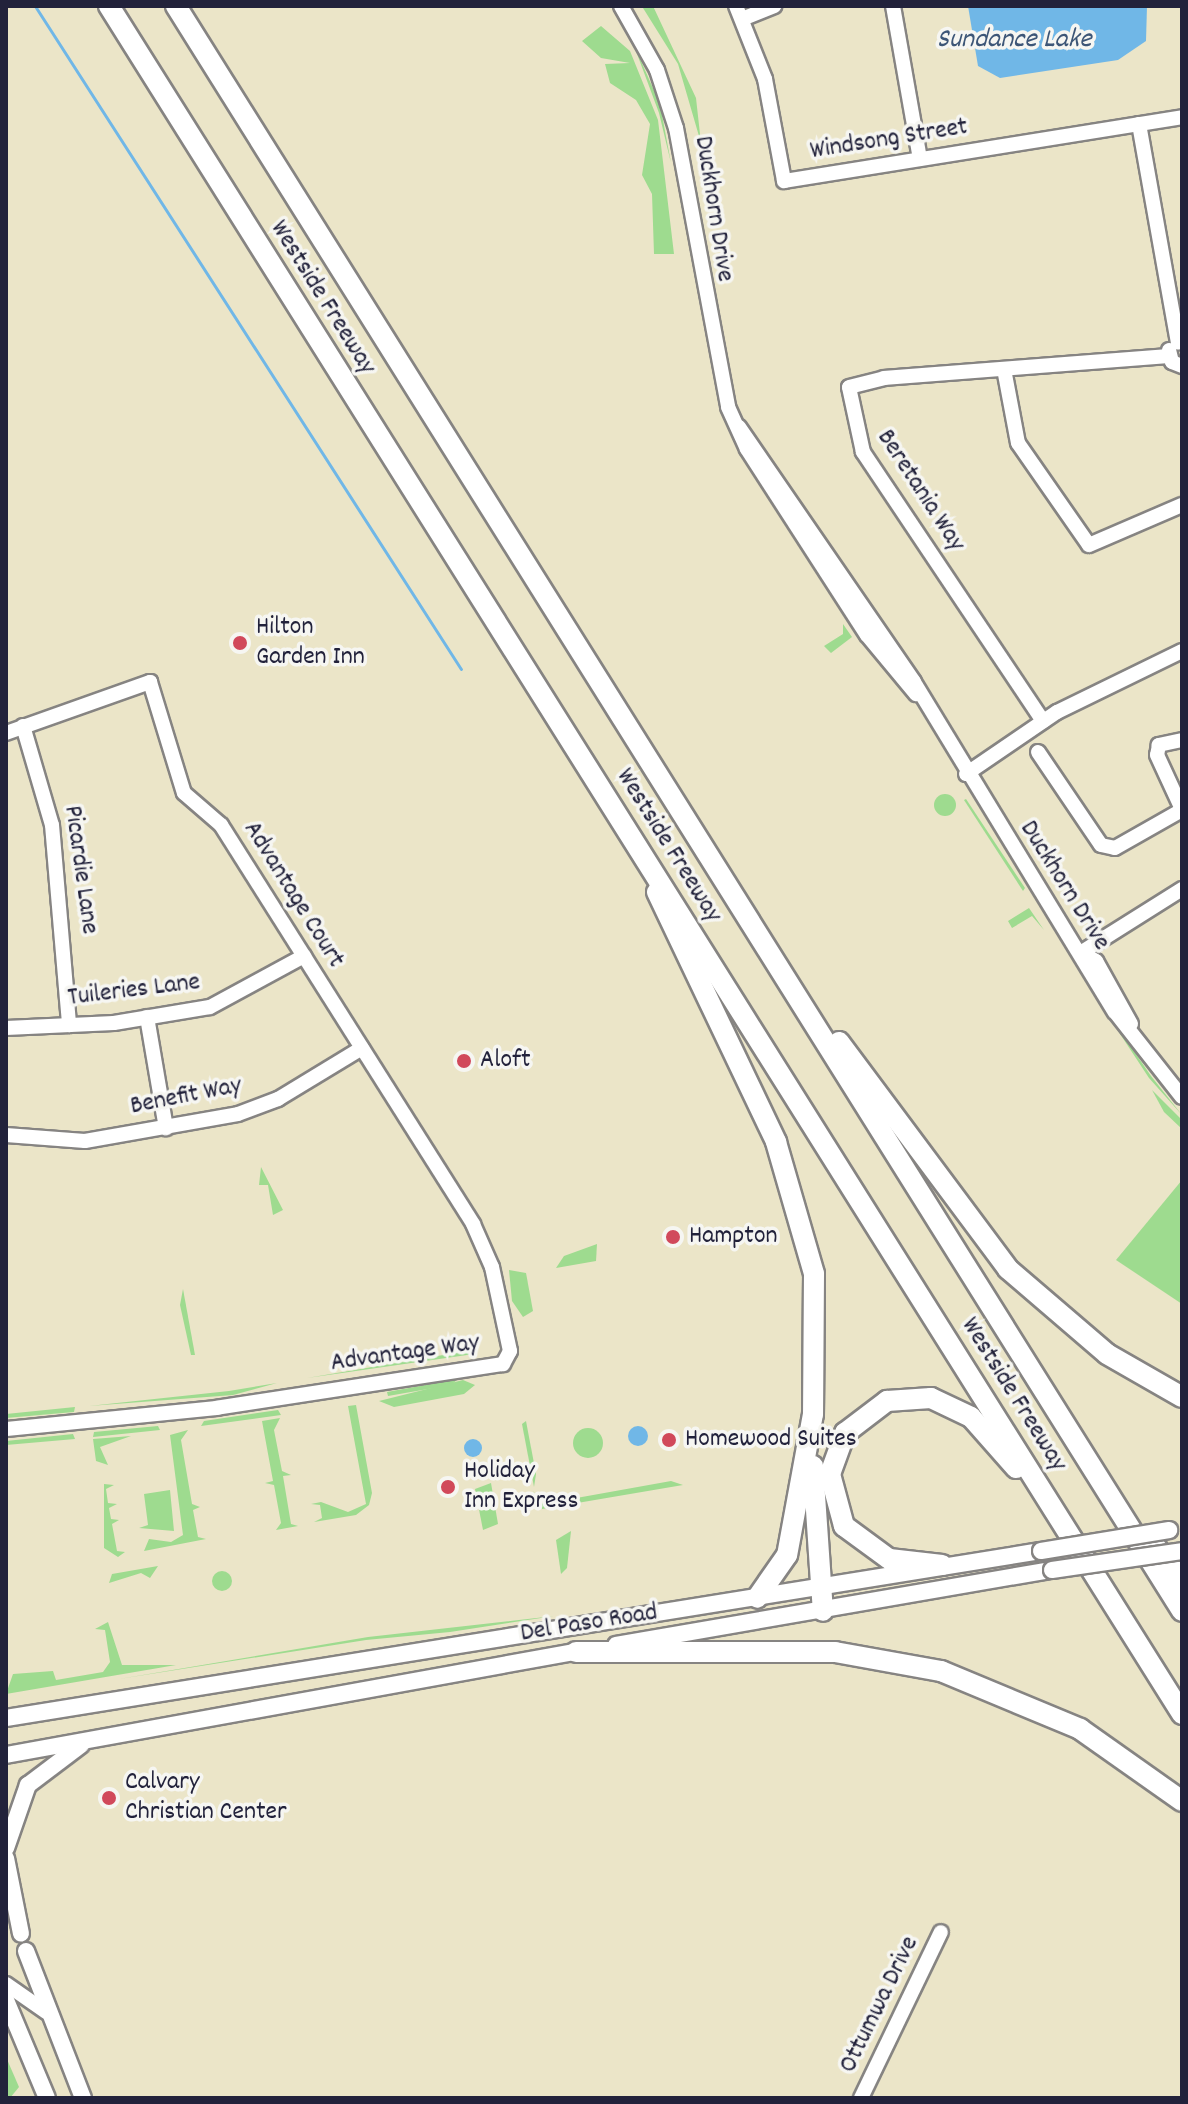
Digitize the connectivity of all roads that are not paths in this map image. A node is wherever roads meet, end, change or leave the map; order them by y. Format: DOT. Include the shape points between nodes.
graph roads {
  1 [pos="98,6"];
  2 [pos="109,6"];
  3 [pos="621,6"];
  4 [pos="774,6"];
  5 [pos="893,6"];
  6 [pos="179,10"];
  7 [pos="739,13"];
  8 [pos="1182,117"];
  9 [pos="1139,124"];
  10 [pos="190,135"];
  11 [pos="920,159"];
  12 [pos="1180,343"];
  13 [pos="1168,356"];
  14 [pos="1182,366"];
  15 [pos="1004,369"];
  16 [pos="1182,505"];
  17 [pos="1182,651"];
  18 [pos="1043,721"];
  19 [pos="23,726"];
  20 [pos="6,733"];
  21 [pos="1182,740"];
  22 [pos="1038,752"];
  23 [pos="966,774"];
  24 [pos="1182,809"];
  25 [pos="645,858"];
  26 [pos="1182,889"];
  27 [pos="762,935"];
  28 [pos="1082,952"];
  29 [pos="304,956"];
  30 [pos="147,1017"];
  31 [pos="69,1025"];
  32 [pos="6,1028"];
  33 [pos="362,1048"];
  34 [pos="1182,1097"];
  35 [pos="166,1128"];
  36 [pos="6,1135"];
  37 [pos="1182,1397"];
  38 [pos="813,1414"];
  39 [pos="6,1429"];
  40 [pos="1094,1467"];
  41 [pos="1061,1521"];
  42 [pos="1176,1529"];
  43 [pos="1182,1551"];
  44 [pos="942,1565"];
  45 [pos="1182,1581"];
  46 [pos="820,1588"];
  47 [pos="757,1598"];
  48 [pos="823,1611"];
  49 [pos="1182,1611"];
  50 [pos="576,1652"];
  51 [pos="1182,1714"];
  52 [pos="6,1718"];
  53 [pos="86,1741"];
  54 [pos="6,1755"];
  55 [pos="1182,1801"];
  56 [pos="6,1848"];
  57 [pos="6,1858"];
  58 [pos="941,1932"];
  59 [pos="6,1984"];
  60 [pos="6,2000"];
  61 [pos="46,2012"];
  62 [pos="47,2098"];
  63 [pos="83,2098"];
  64 [pos="861,2098"];
  1 -- 10 [label="highway"];
  2 -- 10 [label="highway, Westside Freeway"];
  3 -- 23 [label="street, Duckhorn Drive" via="667,96 713,359 739,427 772,467"];
  4 -- 7 [label="street"];
  5 -- 11 [label="street"];
  6 -- 27 [label="highway, Westside Freeway" via="646,765"];
  7 -- 11 [label="street, Windsong Street" via="765,79 784,181"];
  8 -- 9 [label="street, Windsong Street"];
  9 -- 11 [label="street, Windsong Street"];
  9 -- 12 [label="street"];
  10 -- 25 [label="highway, Westside Freeway"];
  12 -- 13 [label="street"];
  13 -- 14 [label="street"];
  13 -- 15 [label="street, Beretania Way"];
  15 -- 16 [label="street" via="1018,443 1089,545"];
  15 -- 18 [label="street, Beretania Way" via="860,382 849,387 848,403 863,452"];
  17 -- 18 [label="street"];
  18 -- 23 [label="street"];
  19 -- 20 [label="street"];
  19 -- 29 [label="street, Advantage Court" via="150,682 184,793 221,825"];
  19 -- 31 [label="street, Picardie Lane" via="52,825"];
  21 -- 24 [label="street" via="1159,745 1157,755"];
  22 -- 24 [label="street" via="1101,845 1115,848"];
  23 -- 28 [label="street, Duckhorn Drive"];
  25 -- 38 [label="highway" via="800,1209 817,1305"];
  25 -- 41 [label="highway, Westside Freeway"];
  26 -- 28 [label="street"];
  27 -- 37 [label="highway" via="1008,1269 1107,1354"];
  27 -- 40 [label="highway, Westside Freeway"];
  28 -- 34 [label="street, Duckhorn Drive" via="1096,961 1141,1046"];
  29 -- 30 [label="street, Tuileries Lane" via="227,1001"];
  29 -- 33 [label="street, Advantage Court"];
  30 -- 31 [label="street, Tuileries Lane"];
  30 -- 35 [label="street"];
  31 -- 32 [label="street, Tuileries Lane"];
  33 -- 35 [label="street, Benefit Way" via="278,1099"];
  33 -- 39 [label="street, Advantage Way" via="480,1239 510,1351 503,1364 217,1408"];
  35 -- 36 [label="street, Benefit Way" via="85,1141"];
  38 -- 46 [label="highway"];
  38 -- 47 [label="highway" via="787,1555"];
  40 -- 45 [label="highway"];
  40 -- 49 [label="highway, Westside Freeway"];
  41 -- 44 [label="highway" via="959,1408 916,1396 887,1401 854,1422 838,1446 833,1503 844,1526 874,1553"];
  41 -- 51 [label="highway, Westside Freeway"];
  42 -- 44 [label="main road, Del Paso Road, bridge"];
  43 -- 48 [label="main road, Del Paso Road, bridge"];
  44 -- 46 [label="main road, Del Paso Road"];
  46 -- 47 [label="main road, Del Paso Road"];
  46 -- 48 [label="highway"];
  47 -- 52 [label="main road, Del Paso Road"];
  48 -- 50 [label="main road, Del Paso Road"];
  50 -- 53 [label="main road, Del Paso Road"];
  50 -- 55 [label="highway" via="804,1650 941,1671 1080,1729"];
  53 -- 54 [label="main road, Del Paso Road"];
  53 -- 56 [label="main road" via="28,1785"];
  57 -- 61 [label="main road" via="23,1942"];
  58 -- 64 [label="street, Ottumwa Drive"];
  59 -- 61 [label="street"];
  60 -- 62 [label="main road"];
  61 -- 63 [label="main road"];
}
